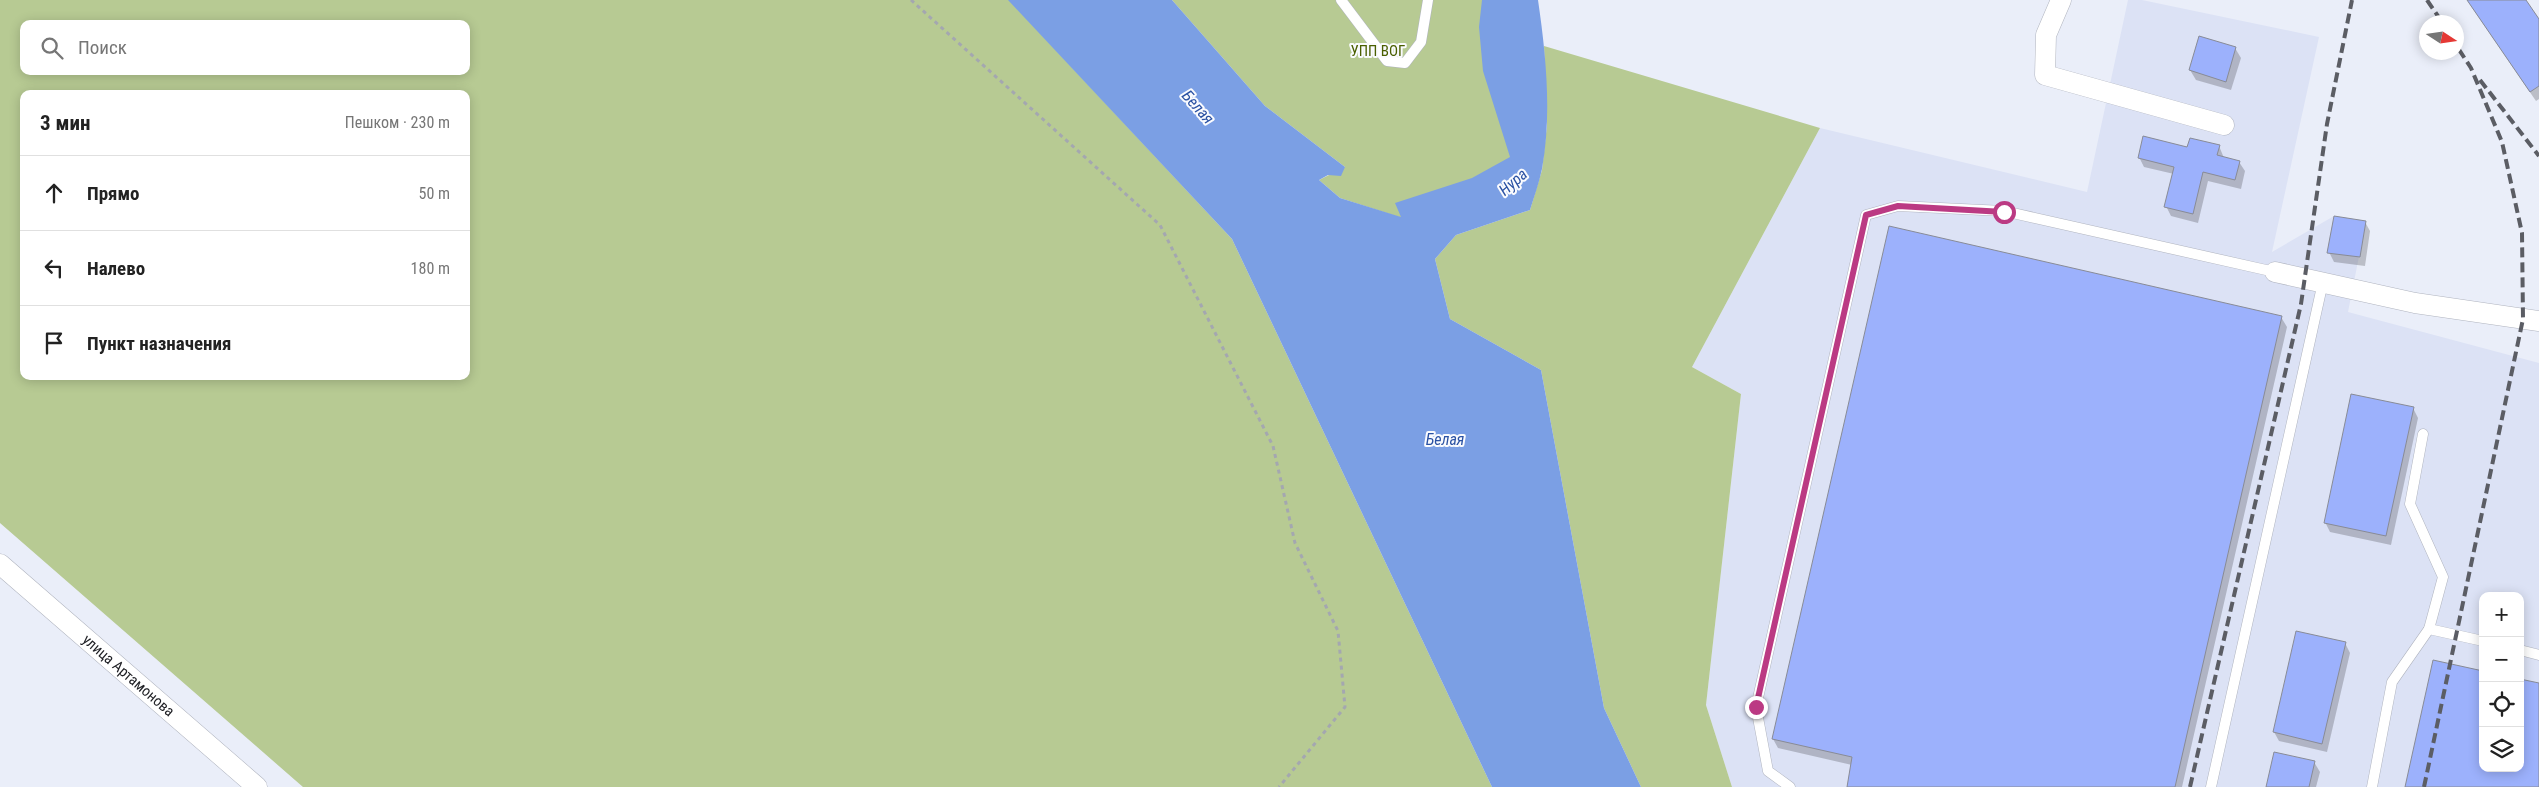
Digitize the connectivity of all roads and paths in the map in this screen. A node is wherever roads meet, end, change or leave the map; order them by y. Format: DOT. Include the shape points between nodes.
graph roads {
  1 [pos="910,0"];
  2 [pos="1340,0"];
  3 [pos="1428,0"];
  4 [pos="2061,0"];
  5 [pos="2224,125"];
  6 [pos="2276,272"];
  7 [pos="2323,282"];
  8 [pos="2539,321"];
  9 [pos="2424,434"];
  10 [pos="0,564"];
  11 [pos="2429,629"];
  12 [pos="2479,641"];
  13 [pos="2524,651"];
  14 [pos="2539,655"];
  15 [pos="257,787"];
  16 [pos="1279,787"];
  17 [pos="1790,787"];
  18 [pos="2211,787"];
  19 [pos="2372,787"];
  1 -- 16 [label="path" via="1160,225 1273,446 1295,543 1338,631 1345,707"];
  2 -- 3 [label="lane" via="1387,61 1405,62 1421,42"];
  4 -- 5 [label="street" via="2046,35 2045,75"];
  6 -- 7 [label="street"];
  6 -- 17 [label="lane" via="2004,212 1898,206 1866,215 1756,707 1768,771"];
  7 -- 8 [label="street" via="2415,303"];
  7 -- 18 [label="lane"];
  9 -- 11 [label="lane" via="2410,504 2443,577"];
  10 -- 15 [label="street, улица Артамонова"];
  11 -- 12 [label="lane"];
  11 -- 19 [label="lane" via="2392,682"];
  13 -- 14 [label="lane"];
}
